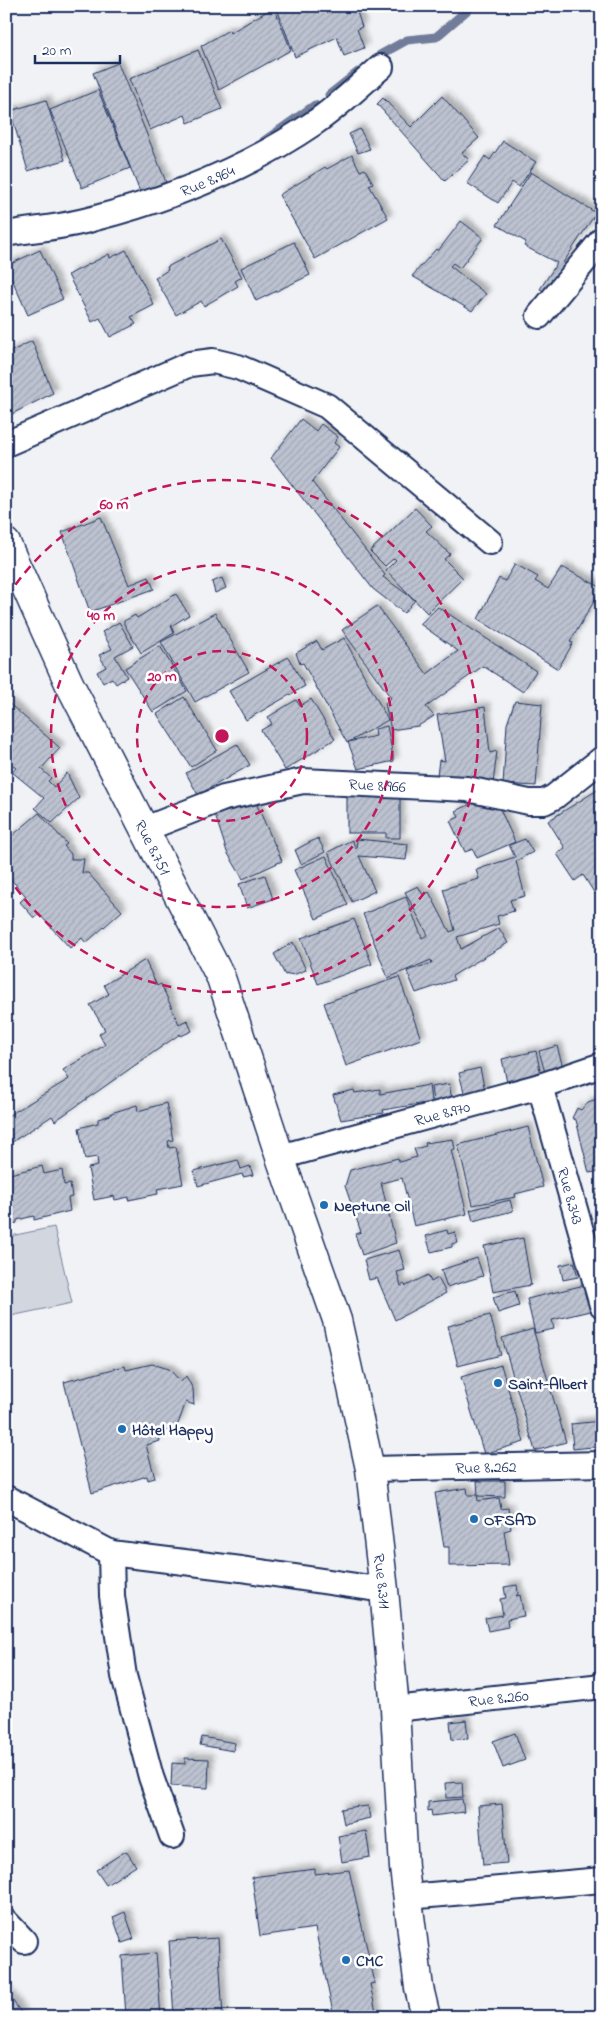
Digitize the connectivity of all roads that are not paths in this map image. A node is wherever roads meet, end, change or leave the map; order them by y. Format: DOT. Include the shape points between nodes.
graph roads {
  1 [pos="381,67"];
  2 [pos="6,234"];
  3 [pos="602,240"];
  4 [pos="539,316"];
  5 [pos="6,444"];
  6 [pos="490,542"];
  7 [pos="6,543"];
  8 [pos="602,759"];
  9 [pos="146,829"];
  10 [pos="602,1065"];
  11 [pos="540,1086"];
  12 [pos="280,1157"];
  13 [pos="602,1305"];
  14 [pos="602,1464"];
  15 [pos="370,1469"];
  16 [pos="6,1498"];
  17 [pos="111,1553"];
  18 [pos="384,1590"];
  19 [pos="602,1686"];
  20 [pos="395,1709"];
  21 [pos="172,1836"];
  22 [pos="602,1880"];
  23 [pos="408,1897"];
  24 [pos="6,1922"];
  25 [pos="24,1941"];
  26 [pos="426,2017"];
  1 -- 2 [label="street, Rue 8.964" via="315,122 276,147 233,168 164,197 91,220"];
  3 -- 4 [label="street"];
  5 -- 6 [label="street" via="190,364 213,361 238,367 326,406"];
  7 -- 9 [label="main road, Rue 8.751" via="69,684"];
  8 -- 9 [label="street, Rue 8.966" via="544,802 467,789 303,780 224,798"];
  9 -- 12 [label="main road, Rue 8.751" via="221,978"];
  10 -- 11 [label="street, Rue 8.970"];
  11 -- 12 [label="street, Rue 8.970"];
  11 -- 13 [label="street, Rue 8.343"];
  12 -- 15 [label="main road, Rue 8.311" via="337,1320"];
  14 -- 15 [label="street, Rue 8.262"];
  15 -- 18 [label="main road, Rue 8.311"];
  16 -- 17 [label="street"];
  17 -- 18 [label="street"];
  17 -- 21 [label="street" via="112,1596 124,1676 151,1777"];
  18 -- 20 [label="main road, Rue 8.311"];
  19 -- 20 [label="street, Rue 8.260"];
  20 -- 23 [label="main road, Rue 8.311"];
  22 -- 23 [label="street"];
  23 -- 26 [label="main road, Rue 8.311" via="419,1988"];
  24 -- 25 [label="street"];
}
